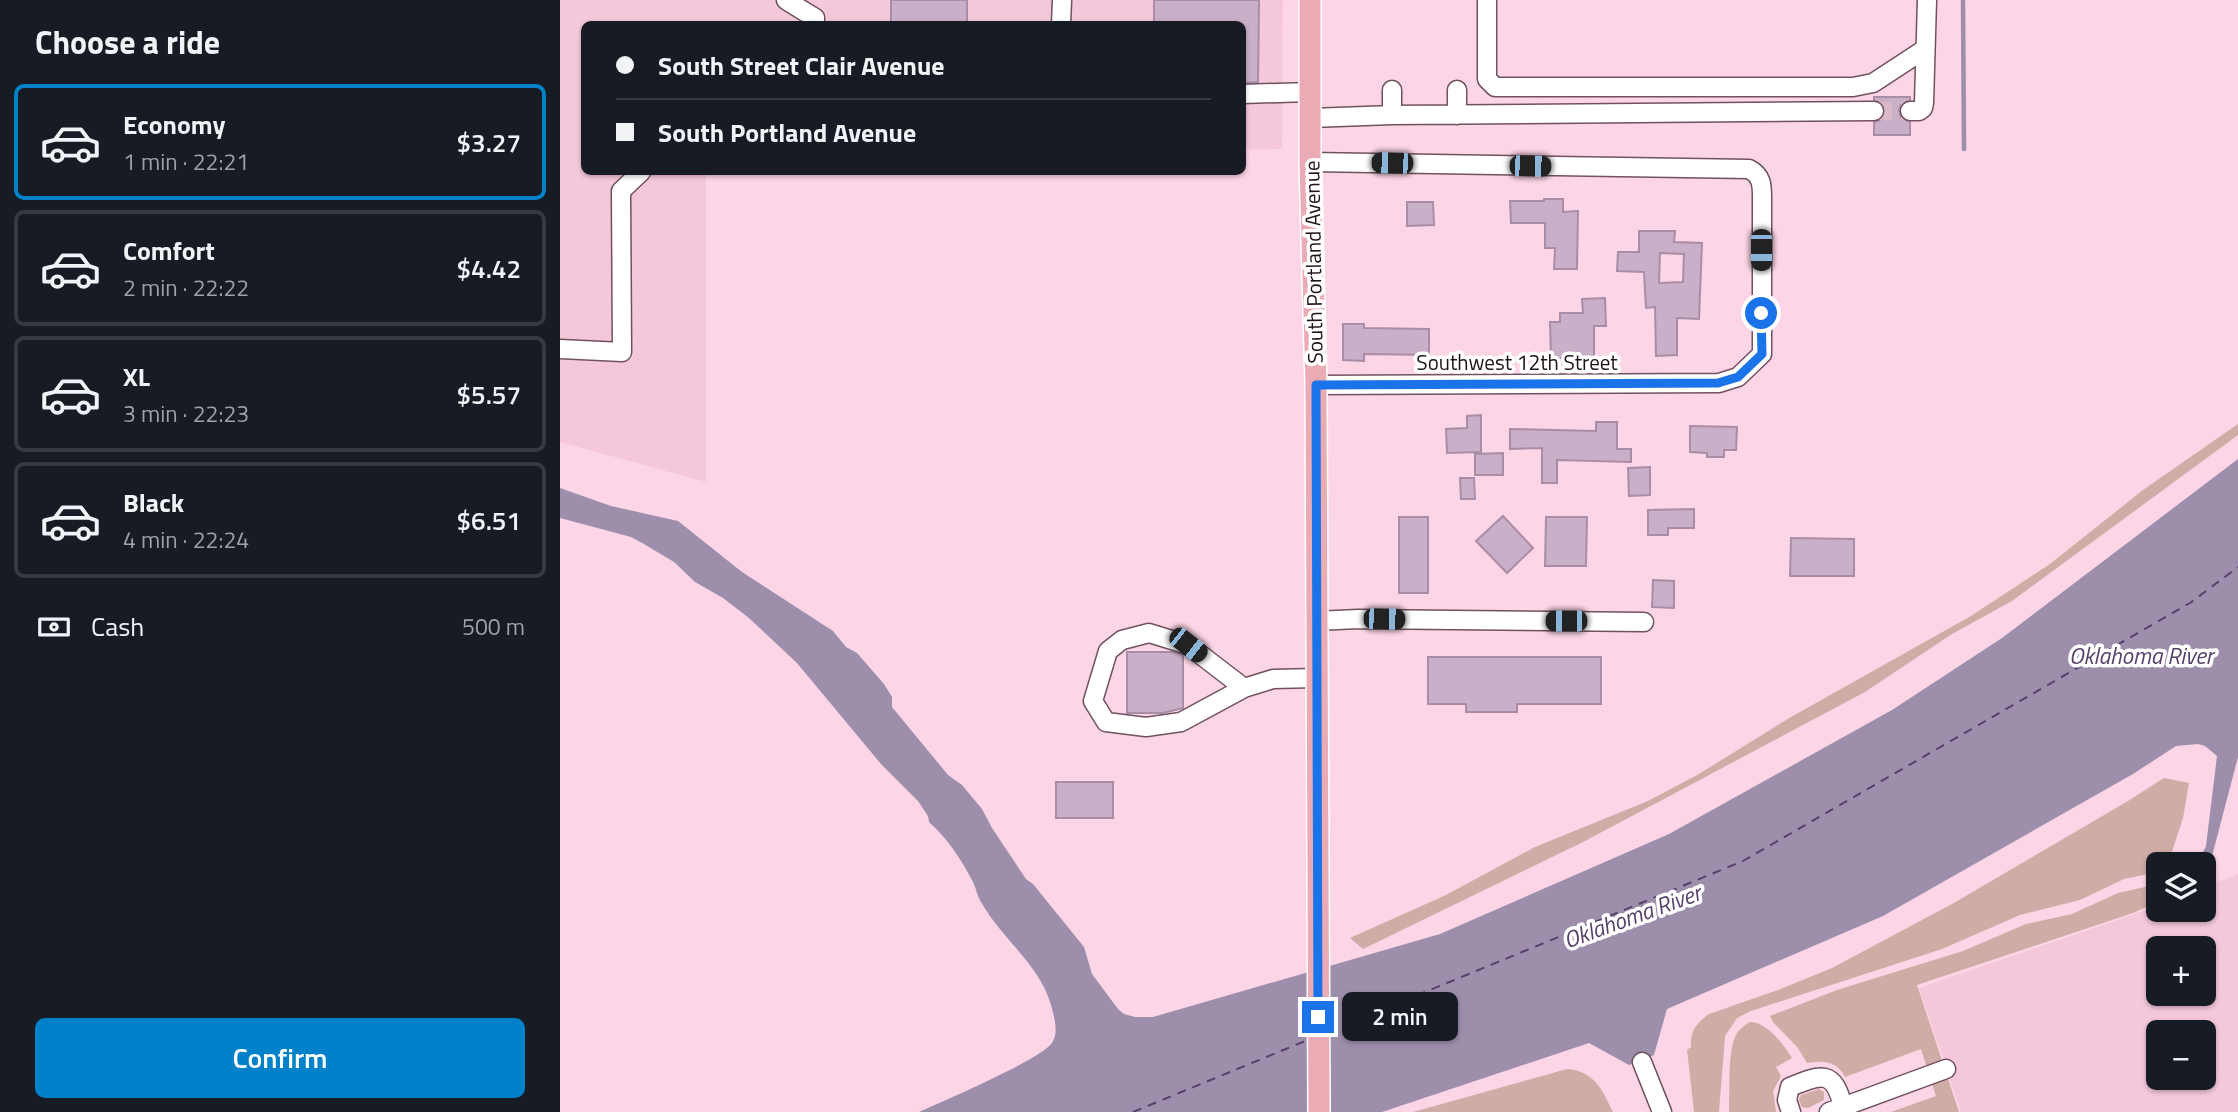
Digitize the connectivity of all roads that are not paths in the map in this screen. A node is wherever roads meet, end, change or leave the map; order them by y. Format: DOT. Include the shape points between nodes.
graph roads {
  1 [pos="786,0"];
  2 [pos="1062,0"];
  3 [pos="1310,0"];
  4 [pos="1487,0"];
  5 [pos="1927,0"];
  6 [pos="815,21"];
  7 [pos="1061,21"];
  8 [pos="1926,49"];
  9 [pos="1392,90"];
  10 [pos="1457,90"];
  11 [pos="1310,93"];
  12 [pos="1246,94"];
  13 [pos="1874,111"];
  14 [pos="1910,111"];
  15 [pos="1392,115"];
  16 [pos="1457,115"];
  17 [pos="1311,118"];
  18 [pos="1310,162"];
  19 [pos="638,175"];
  20 [pos="560,349"];
  21 [pos="1316,385"];
  22 [pos="1316,621"];
  23 [pos="1644,622"];
  24 [pos="1317,678"];
  25 [pos="1244,688"];
  26 [pos="1642,1062"];
  27 [pos="1946,1069"];
  28 [pos="1836,1110"];
  29 [pos="1319,1112"];
  30 [pos="1662,1112"];
  31 [pos="1791,1112"];
  1 -- 6 [label="street"];
  2 -- 7 [label="street"];
  3 -- 11 [label="main road, South Portland Avenue"];
  4 -- 8 [label="street" via="1487,79 1494,87 1853,87 1873,83"];
  5 -- 8 [label="street"];
  8 -- 14 [label="street" via="1923,108"];
  9 -- 15 [label="street"];
  10 -- 16 [label="street"];
  11 -- 12 [label="street"];
  11 -- 17 [label="main road, South Portland Avenue"];
  13 -- 16 [label="street"];
  15 -- 16 [label="street"];
  15 -- 17 [label="street"];
  17 -- 18 [label="main road, South Portland Avenue"];
  18 -- 21 [label="main road, South Portland Avenue"];
  18 -- 21 [label="street, Southwest 12th Street" via="1749,169 1762,183 1762,354 1738,377 1718,383"];
  19 -- 20 [label="street" via="621,191 622,352"];
  21 -- 22 [label="main road, South Portland Avenue"];
  22 -- 23 [label="street"];
  22 -- 24 [label="main road, South Portland Avenue"];
  24 -- 25 [label="street" via="1273,679"];
  24 -- 29 [label="main road, South Portland Avenue"];
  25 -- 25 [label="street" via="1181,722 1146,727 1106,722 1093,701 1108,651 1122,640 1149,633 1188,645"];
  26 -- 30 [label="street"];
  27 -- 28 [label="street"];
  28 -- 31 [label="street" via="1836,1084 1817,1076 1790,1087 1787,1100"];
}
